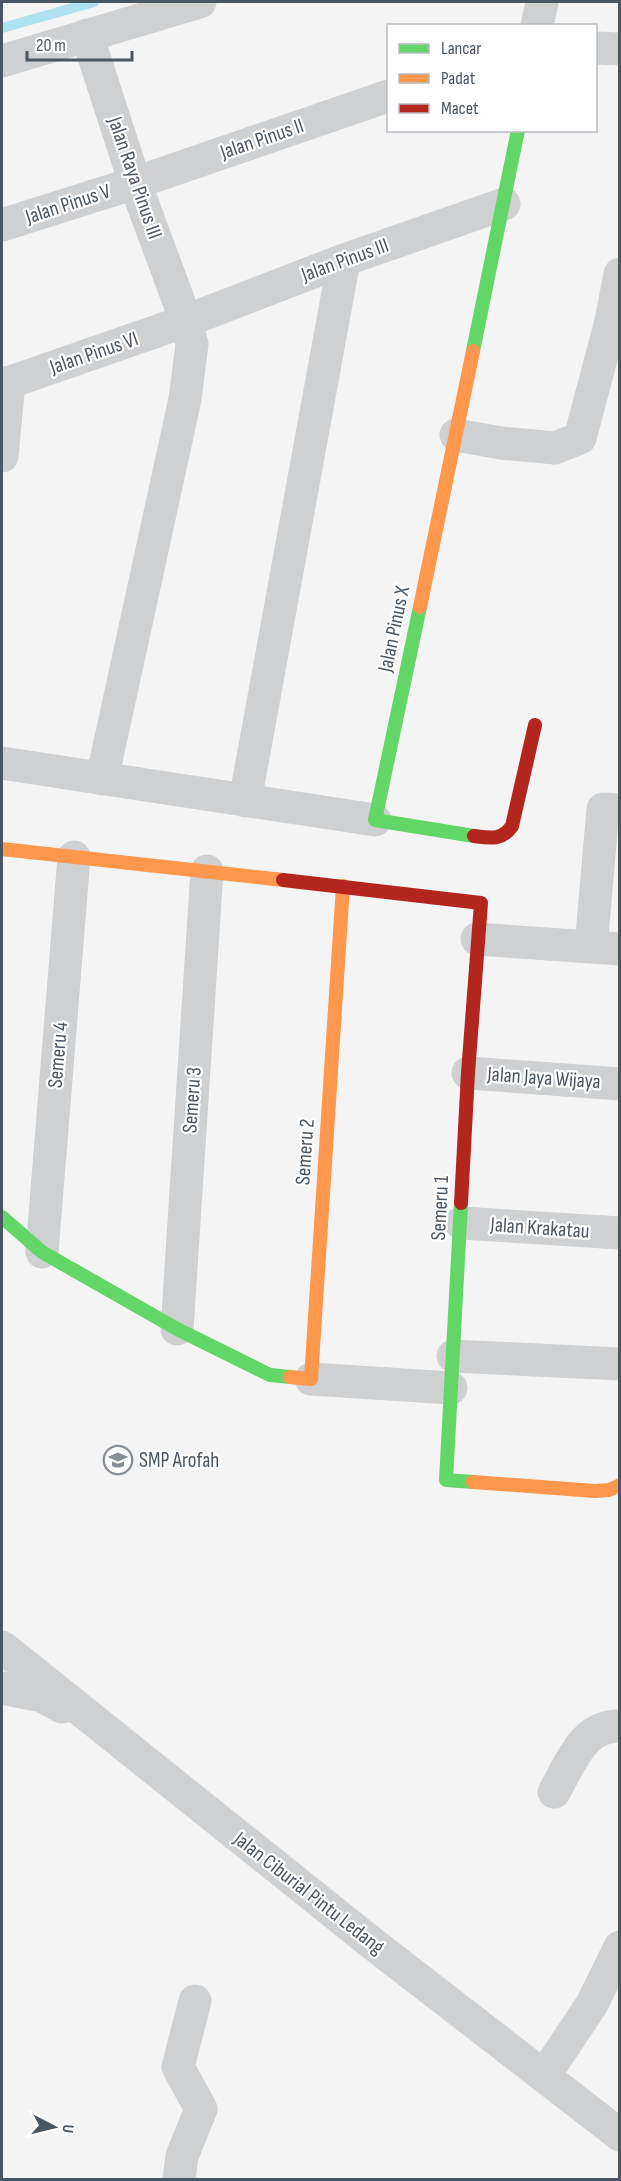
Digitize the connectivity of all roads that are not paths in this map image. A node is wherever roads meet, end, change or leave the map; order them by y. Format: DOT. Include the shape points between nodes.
graph roads {
  1 [pos="200,2"];
  2 [pos="543,2"];
  3 [pos="538,24"];
  4 [pos="87,35"];
  5 [pos="597,48"];
  6 [pos="620,49"];
  7 [pos="2,61"];
  8 [pos="387,96"];
  9 [pos="518,132"];
  10 [pos="135,183"];
  11 [pos="504,204"];
  12 [pos="2,225"];
  13 [pos="344,260"];
  14 [pos="620,274"];
  15 [pos="186,321"];
  16 [pos="615,321"];
  17 [pos="5,384"];
  18 [pos="456,435"];
  19 [pos="2,456"];
  20 [pos="535,725"];
  21 [pos="2,764"];
  22 [pos="102,779"];
  23 [pos="245,801"];
  24 [pos="620,810"];
  25 [pos="375,820"];
  26 [pos="2,849"];
  27 [pos="74,857"];
  28 [pos="207,871"];
  29 [pos="343,886"];
  30 [pos="477,939"];
  31 [pos="605,948"];
  32 [pos="468,1073"];
  33 [pos="620,1084"];
  34 [pos="2,1217"];
  35 [pos="461,1223"];
  36 [pos="620,1233"];
  37 [pos="42,1252"];
  38 [pos="177,1329"];
  39 [pos="620,1364"];
  40 [pos="452,1372"];
  41 [pos="310,1379"];
  42 [pos="620,1485"];
  43 [pos="2,1647"];
  44 [pos="2,1688"];
  45 [pos="620,1726"];
  46 [pos="113,1736"];
  47 [pos="554,1792"];
  48 [pos="620,1947"];
  49 [pos="195,2001"];
  50 [pos="544,2076"];
  51 [pos="620,2135"];
  52 [pos="179,2180"];
  1 -- 4 [label="street"];
  2 -- 3 [label="street"];
  4 -- 7 [label="street"];
  4 -- 10 [label="street, Jalan Raya Pinus III"];
  5 -- 6 [label="street"];
  8 -- 10 [label="street, Jalan Pinus II"];
  9 -- 11 [label="street, Jalan Pinus X"];
  10 -- 12 [label="street, Jalan Pinus V"];
  10 -- 15 [label="street, Jalan Raya Pinus III"];
  11 -- 13 [label="street, Jalan Pinus III"];
  11 -- 18 [label="street, Jalan Pinus X"];
  13 -- 15 [label="street, Jalan Pinus III"];
  13 -- 23 [label="street"];
  14 -- 16 [label="street"];
  15 -- 17 [label="street, Jalan Pinus VI"];
  15 -- 22 [label="street, Jalan Raya Pinus III" via="192,344 185,399"];
  16 -- 18 [label="street" via="580,438 555,448"];
  17 -- 19 [label="street"];
  18 -- 25 [label="street, Jalan Pinus X"];
  20 -- 25 [label="street" via="515,818 505,836 494,839"];
  21 -- 22 [label="street"];
  22 -- 23 [label="street"];
  23 -- 25 [label="street"];
  24 -- 31 [label="street" via="603,809"];
  26 -- 27 [label="street"];
  27 -- 28 [label="street"];
  27 -- 37 [label="street, Semeru 4"];
  28 -- 29 [label="street"];
  28 -- 38 [label="street, Semeru 3"];
  29 -- 30 [label="street, Semeru 1" via="481,903"];
  29 -- 41 [label="street, Semeru 2"];
  30 -- 31 [label="street"];
  30 -- 32 [label="street, Semeru 1"];
  32 -- 33 [label="street, Jalan Jaya Wijaya"];
  32 -- 35 [label="street, Semeru 1"];
  34 -- 37 [label="street"];
  35 -- 36 [label="street, Jalan Krakatau"];
  35 -- 40 [label="street, Semeru 1"];
  37 -- 38 [label="street"];
  38 -- 41 [label="street" via="270,1375"];
  39 -- 40 [label="street"];
  40 -- 41 [label="street"];
  40 -- 42 [label="street, Semeru 1" via="446,1480 595,1491"];
  43 -- 46 [label="street, Jalan Ciburial Pintu Ledang"];
  44 -- 46 [label="street" via="42,1696"];
  45 -- 47 [label="street" via="598,1729 584,1739"];
  46 -- 50 [label="street, Jalan Ciburial Pintu Ledang"];
  48 -- 50 [label="street" via="592,2004"];
  49 -- 52 [label="street" via="178,2067 201,2109 182,2157"];
  50 -- 51 [label="street, Jalan Ciburial Pintu Ledang"];
}
